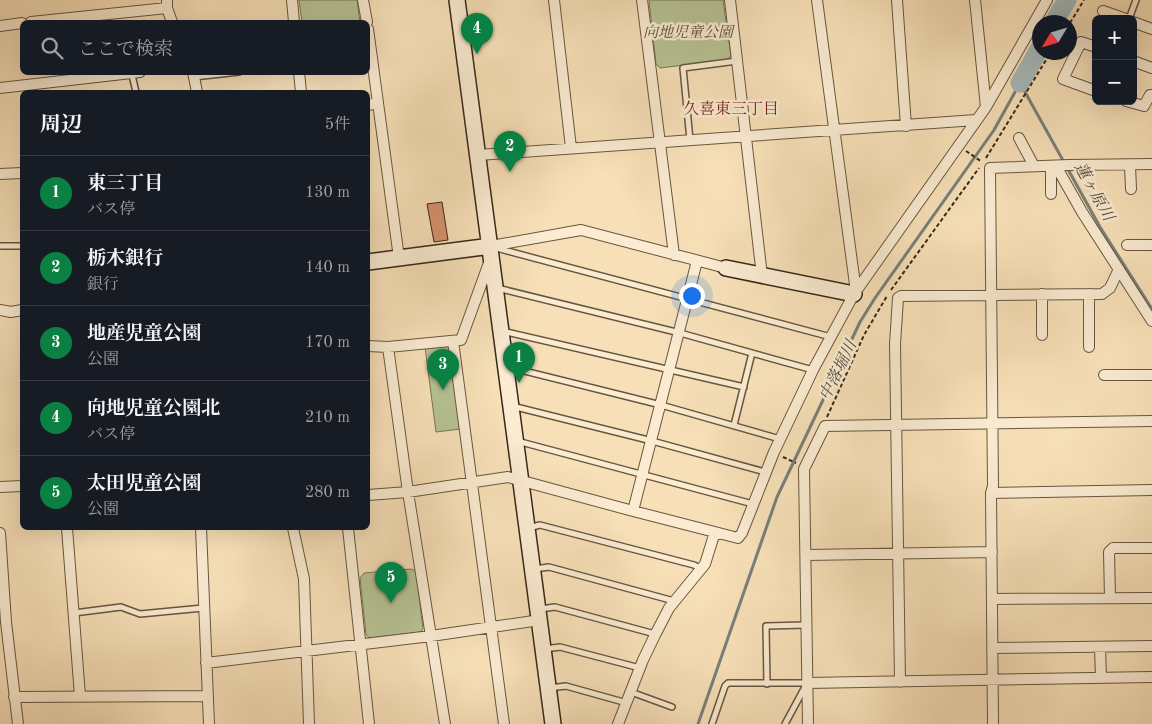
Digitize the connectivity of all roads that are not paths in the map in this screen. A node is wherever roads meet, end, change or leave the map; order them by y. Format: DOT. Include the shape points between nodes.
graph roads {
  1 [pos="292,0"];
  2 [pos="363,0"];
  3 [pos="457,0"];
  4 [pos="554,0"];
  5 [pos="642,0"];
  6 [pos="730,0"];
  7 [pos="817,0"];
  8 [pos="897,0"];
  9 [pos="974,0"];
  10 [pos="1047,0"];
  11 [pos="1136,0"];
  12 [pos="167,4"];
  13 [pos="1103,11"];
  14 [pos="1115,15"];
  15 [pos="1129,15"];
  16 [pos="46,20"];
  17 [pos="171,20"];
  18 [pos="294,20"];
  19 [pos="366,20"];
  20 [pos="20,23"];
  21 [pos="1137,23"];
  22 [pos="0,26"];
  23 [pos="1152,29"];
  24 [pos="370,44"];
  25 [pos="1092,46"];
  26 [pos="737,61"];
  27 [pos="1137,62"];
  28 [pos="1152,68"];
  29 [pos="126,75"];
  30 [pos="136,75"];
  31 [pos="194,75"];
  32 [pos="299,75"];
  33 [pos="0,88"];
  34 [pos="136,90"];
  35 [pos="196,90"];
  36 [pos="301,90"];
  37 [pos="1092,90"];
  38 [pos="1152,95"];
  39 [pos="378,104"];
  40 [pos="1137,104"];
  41 [pos="370,105"];
  42 [pos="986,107"];
  43 [pos="976,120"];
  44 [pos="906,126"];
  45 [pos="834,130"];
  46 [pos="746,136"];
  47 [pos="1019,138"];
  48 [pos="690,140"];
  49 [pos="660,141"];
  50 [pos="571,148"];
  51 [pos="478,155"];
  52 [pos="1152,164"];
  53 [pos="1059,165"];
  54 [pos="1130,165"];
  55 [pos="1034,166"];
  56 [pos="20,173"];
  57 [pos="0,174"];
  58 [pos="1131,189"];
  59 [pos="1051,194"];
  60 [pos="1127,245"];
  61 [pos="1152,245"];
  62 [pos="0,246"];
  63 [pos="20,246"];
  64 [pos="491,250"];
  65 [pos="674,255"];
  66 [pos="400,258"];
  67 [pos="697,261"];
  68 [pos="370,262"];
  69 [pos="726,268"];
  70 [pos="1119,269"];
  71 [pos="762,276"];
  72 [pos="496,288"];
  73 [pos="855,293"];
  74 [pos="1042,294"];
  75 [pos="1089,294"];
  76 [pos="992,295"];
  77 [pos="688,299"];
  78 [pos="0,310"];
  79 [pos="20,310"];
  80 [pos="1152,321"];
  81 [pos="502,330"];
  82 [pos="680,333"];
  83 [pos="1042,335"];
  84 [pos="831,337"];
  85 [pos="453,341"];
  86 [pos="370,346"];
  87 [pos="388,347"];
  88 [pos="1089,347"];
  89 [pos="752,353"];
  90 [pos="506,366"];
  91 [pos="671,369"];
  92 [pos="813,370"];
  93 [pos="1152,375"];
  94 [pos="1104,376"];
  95 [pos="744,387"];
  96 [pos="661,405"];
  97 [pos="512,406"];
  98 [pos="1152,422"];
  99 [pos="896,424"];
  100 [pos="994,424"];
  101 [pos="734,425"];
  102 [pos="780,439"];
  103 [pos="516,440"];
  104 [pos="652,441"];
  105 [pos="765,472"];
  106 [pos="642,475"];
  107 [pos="521,480"];
  108 [pos="472,483"];
  109 [pos="20,486"];
  110 [pos="0,488"];
  111 [pos="1152,490"];
  112 [pos="408,492"];
  113 [pos="991,493"];
  114 [pos="370,495"];
  115 [pos="753,504"];
  116 [pos="633,512"];
  117 [pos="528,528"];
  118 [pos="67,530"];
  119 [pos="201,530"];
  120 [pos="293,530"];
  121 [pos="348,530"];
  122 [pos="715,532"];
  123 [pos="0,533"];
  124 [pos="1152,548"];
  125 [pos="992,552"];
  126 [pos="898,553"];
  127 [pos="806,555"];
  128 [pos="533,569"];
  129 [pos="702,570"];
  130 [pos="1110,598"];
  131 [pos="1152,598"];
  132 [pos="992,599"];
  133 [pos="674,601"];
  134 [pos="203,608"];
  135 [pos="74,613"];
  136 [pos="539,615"];
  137 [pos="806,625"];
  138 [pos="491,628"];
  139 [pos="655,634"];
  140 [pos="431,636"];
  141 [pos="360,644"];
  142 [pos="1152,646"];
  143 [pos="1100,647"];
  144 [pos="992,648"];
  145 [pos="544,649"];
  146 [pos="306,650"];
  147 [pos="206,663"];
  148 [pos="640,668"];
  149 [pos="1152,677"];
  150 [pos="1101,678"];
  151 [pos="992,680"];
  152 [pos="900,682"];
  153 [pos="808,683"];
  154 [pos="767,684"];
  155 [pos="549,688"];
  156 [pos="631,692"];
  157 [pos="80,696"];
  158 [pos="208,696"];
  159 [pos="14,697"];
  160 [pos="627,703"];
  161 [pos="672,708"];
  162 [pos="18,724"];
  163 [pos="209,724"];
  164 [pos="310,724"];
  165 [pos="369,724"];
  166 [pos="445,724"];
  167 [pos="504,724"];
  168 [pos="553,724"];
  169 [pos="618,724"];
  170 [pos="712,724"];
  171 [pos="785,724"];
  172 [pos="808,724"];
  173 [pos="993,724"];
  1 -- 18 [label="street"];
  2 -- 19 [label="street"];
  3 -- 51 [label="street"];
  4 -- 50 [label="street"];
  5 -- 49 [label="street"];
  6 -- 26 [label="street"];
  7 -- 45 [label="street"];
  8 -- 44 [label="street"];
  9 -- 42 [label="street"];
  10 -- 42 [label="street"];
  11 -- 15 [label="lane"];
  12 -- 16 [label="street"];
  12 -- 17 [label="street"];
  13 -- 14 [label="street"];
  20 -- 22 [label="street"];
  21 -- 23 [label="street"];
  24 -- 39 [label="street"];
  25 -- 37 [label="street" via="1082,42 1063,79"];
  26 -- 46 [label="street"];
  26 -- 48 [label="lane" via="683,68"];
  27 -- 28 [label="street"];
  29 -- 33 [label="street"];
  30 -- 34 [label="lane"];
  31 -- 35 [label="street"];
  32 -- 36 [label="street"];
  38 -- 40 [label="street" via="1144,106"];
  39 -- 41 [label="street"];
  39 -- 66 [label="street"];
  42 -- 43 [label="street"];
  43 -- 44 [label="street"];
  43 -- 73 [label="street"];
  44 -- 45 [label="street"];
  45 -- 46 [label="street"];
  45 -- 73 [label="street"];
  46 -- 48 [label="street"];
  46 -- 71 [label="street"];
  47 -- 55 [label="street"];
  48 -- 49 [label="street"];
  49 -- 50 [label="street"];
  49 -- 65 [label="street"];
  50 -- 51 [label="street"];
  51 -- 64 [label="street"];
  52 -- 54 [label="street"];
  53 -- 54 [label="street"];
  53 -- 55 [label="street"];
  53 -- 59 [label="street"];
  53 -- 70 [label="street" via="1087,219"];
  54 -- 58 [label="street"];
  55 -- 76 [label="street" via="990,168"];
  56 -- 57 [label="street"];
  60 -- 61 [label="street"];
  62 -- 63 [label="lane"];
  64 -- 65 [label="street" via="581,230"];
  64 -- 66 [label="street"];
  64 -- 72 [label="street"];
  64 -- 77 [label="lane"];
  64 -- 85 [label="street" via="461,340"];
  65 -- 67 [label="street"];
  66 -- 68 [label="street"];
  67 -- 69 [label="street"];
  67 -- 77 [label="street"];
  69 -- 71 [label="street"];
  70 -- 75 [label="street" via="1110,288 1102,294"];
  70 -- 80 [label="street"];
  71 -- 73 [label="street"];
  72 -- 81 [label="street"];
  72 -- 82 [label="lane"];
  73 -- 84 [label="street"];
  74 -- 75 [label="street"];
  74 -- 76 [label="street"];
  74 -- 83 [label="street"];
  75 -- 88 [label="street"];
  76 -- 99 [label="street" via="898,298"];
  76 -- 100 [label="street"];
  77 -- 82 [label="street"];
  77 -- 84 [label="lane"];
  78 -- 79 [label="street"];
  81 -- 90 [label="street"];
  81 -- 91 [label="lane"];
  82 -- 89 [label="lane"];
  82 -- 91 [label="street"];
  84 -- 92 [label="street"];
  85 -- 87 [label="street"];
  85 -- 108 [label="street"];
  86 -- 87 [label="street"];
  87 -- 112 [label="street"];
  89 -- 92 [label="lane"];
  89 -- 95 [label="lane"];
  90 -- 96 [label="lane"];
  90 -- 97 [label="street"];
  91 -- 95 [label="lane"];
  91 -- 96 [label="street"];
  92 -- 102 [label="street"];
  93 -- 94 [label="street"];
  95 -- 101 [label="lane"];
  96 -- 101 [label="lane"];
  96 -- 104 [label="street"];
  97 -- 103 [label="street"];
  97 -- 104 [label="lane"];
  98 -- 100 [label="street"];
  99 -- 100 [label="street"];
  99 -- 126 [label="street"];
  99 -- 127 [label="street" via="825,426 804,469"];
  100 -- 113 [label="street"];
  101 -- 102 [label="lane"];
  102 -- 105 [label="street"];
  103 -- 106 [label="lane"];
  103 -- 107 [label="street"];
  104 -- 105 [label="lane"];
  104 -- 106 [label="street"];
  105 -- 115 [label="street"];
  106 -- 115 [label="lane"];
  106 -- 116 [label="street"];
  107 -- 108 [label="street" via="504,477"];
  107 -- 116 [label="street"];
  107 -- 117 [label="street"];
  108 -- 112 [label="street"];
  108 -- 138 [label="street"];
  109 -- 110 [label="street"];
  111 -- 113 [label="street"];
  112 -- 114 [label="street"];
  112 -- 140 [label="street"];
  113 -- 125 [label="street"];
  115 -- 122 [label="street" via="738,538"];
  116 -- 122 [label="street"];
  117 -- 128 [label="street"];
  117 -- 129 [label="lane" via="540,526 694,565"];
  118 -- 135 [label="street"];
  119 -- 134 [label="street"];
  120 -- 146 [label="street" via="304,579"];
  121 -- 141 [label="street"];
  122 -- 129 [label="street"];
  123 -- 159 [label="street"];
  124 -- 130 [label="street" via="1113,548 1109,552"];
  125 -- 126 [label="street"];
  125 -- 132 [label="street"];
  126 -- 127 [label="street"];
  126 -- 152 [label="street"];
  127 -- 137 [label="street"];
  128 -- 133 [label="lane" via="549,567"];
  128 -- 136 [label="street"];
  129 -- 133 [label="street"];
  130 -- 131 [label="street"];
  130 -- 132 [label="street"];
  132 -- 144 [label="street"];
  133 -- 139 [label="street"];
  134 -- 135 [label="lane" via="140,614 120,607"];
  134 -- 147 [label="street"];
  135 -- 157 [label="street"];
  136 -- 138 [label="street"];
  136 -- 139 [label="lane" via="555,607"];
  136 -- 145 [label="street"];
  137 -- 153 [label="street"];
  137 -- 154 [label="lane" via="766,626"];
  138 -- 140 [label="street"];
  138 -- 167 [label="street"];
  139 -- 148 [label="street"];
  140 -- 141 [label="street"];
  140 -- 166 [label="street"];
  141 -- 146 [label="street"];
  141 -- 165 [label="street"];
  142 -- 143 [label="street"];
  143 -- 144 [label="street"];
  143 -- 150 [label="street"];
  144 -- 151 [label="street"];
  145 -- 148 [label="lane" via="560,647"];
  145 -- 155 [label="street"];
  146 -- 147 [label="street"];
  146 -- 164 [label="street"];
  147 -- 158 [label="street"];
  148 -- 156 [label="street"];
  149 -- 150 [label="street"];
  150 -- 151 [label="street"];
  151 -- 152 [label="street"];
  151 -- 173 [label="street"];
  152 -- 153 [label="street"];
  153 -- 154 [label="lane"];
  153 -- 171 [label="lane"];
  153 -- 172 [label="street"];
  154 -- 170 [label="lane" via="728,683"];
  155 -- 160 [label="lane" via="566,686"];
  155 -- 168 [label="street"];
  156 -- 160 [label="street"];
  156 -- 161 [label="lane"];
  157 -- 158 [label="street"];
  157 -- 159 [label="street"];
  158 -- 163 [label="street"];
  159 -- 162 [label="street"];
  160 -- 169 [label="street"];
}
